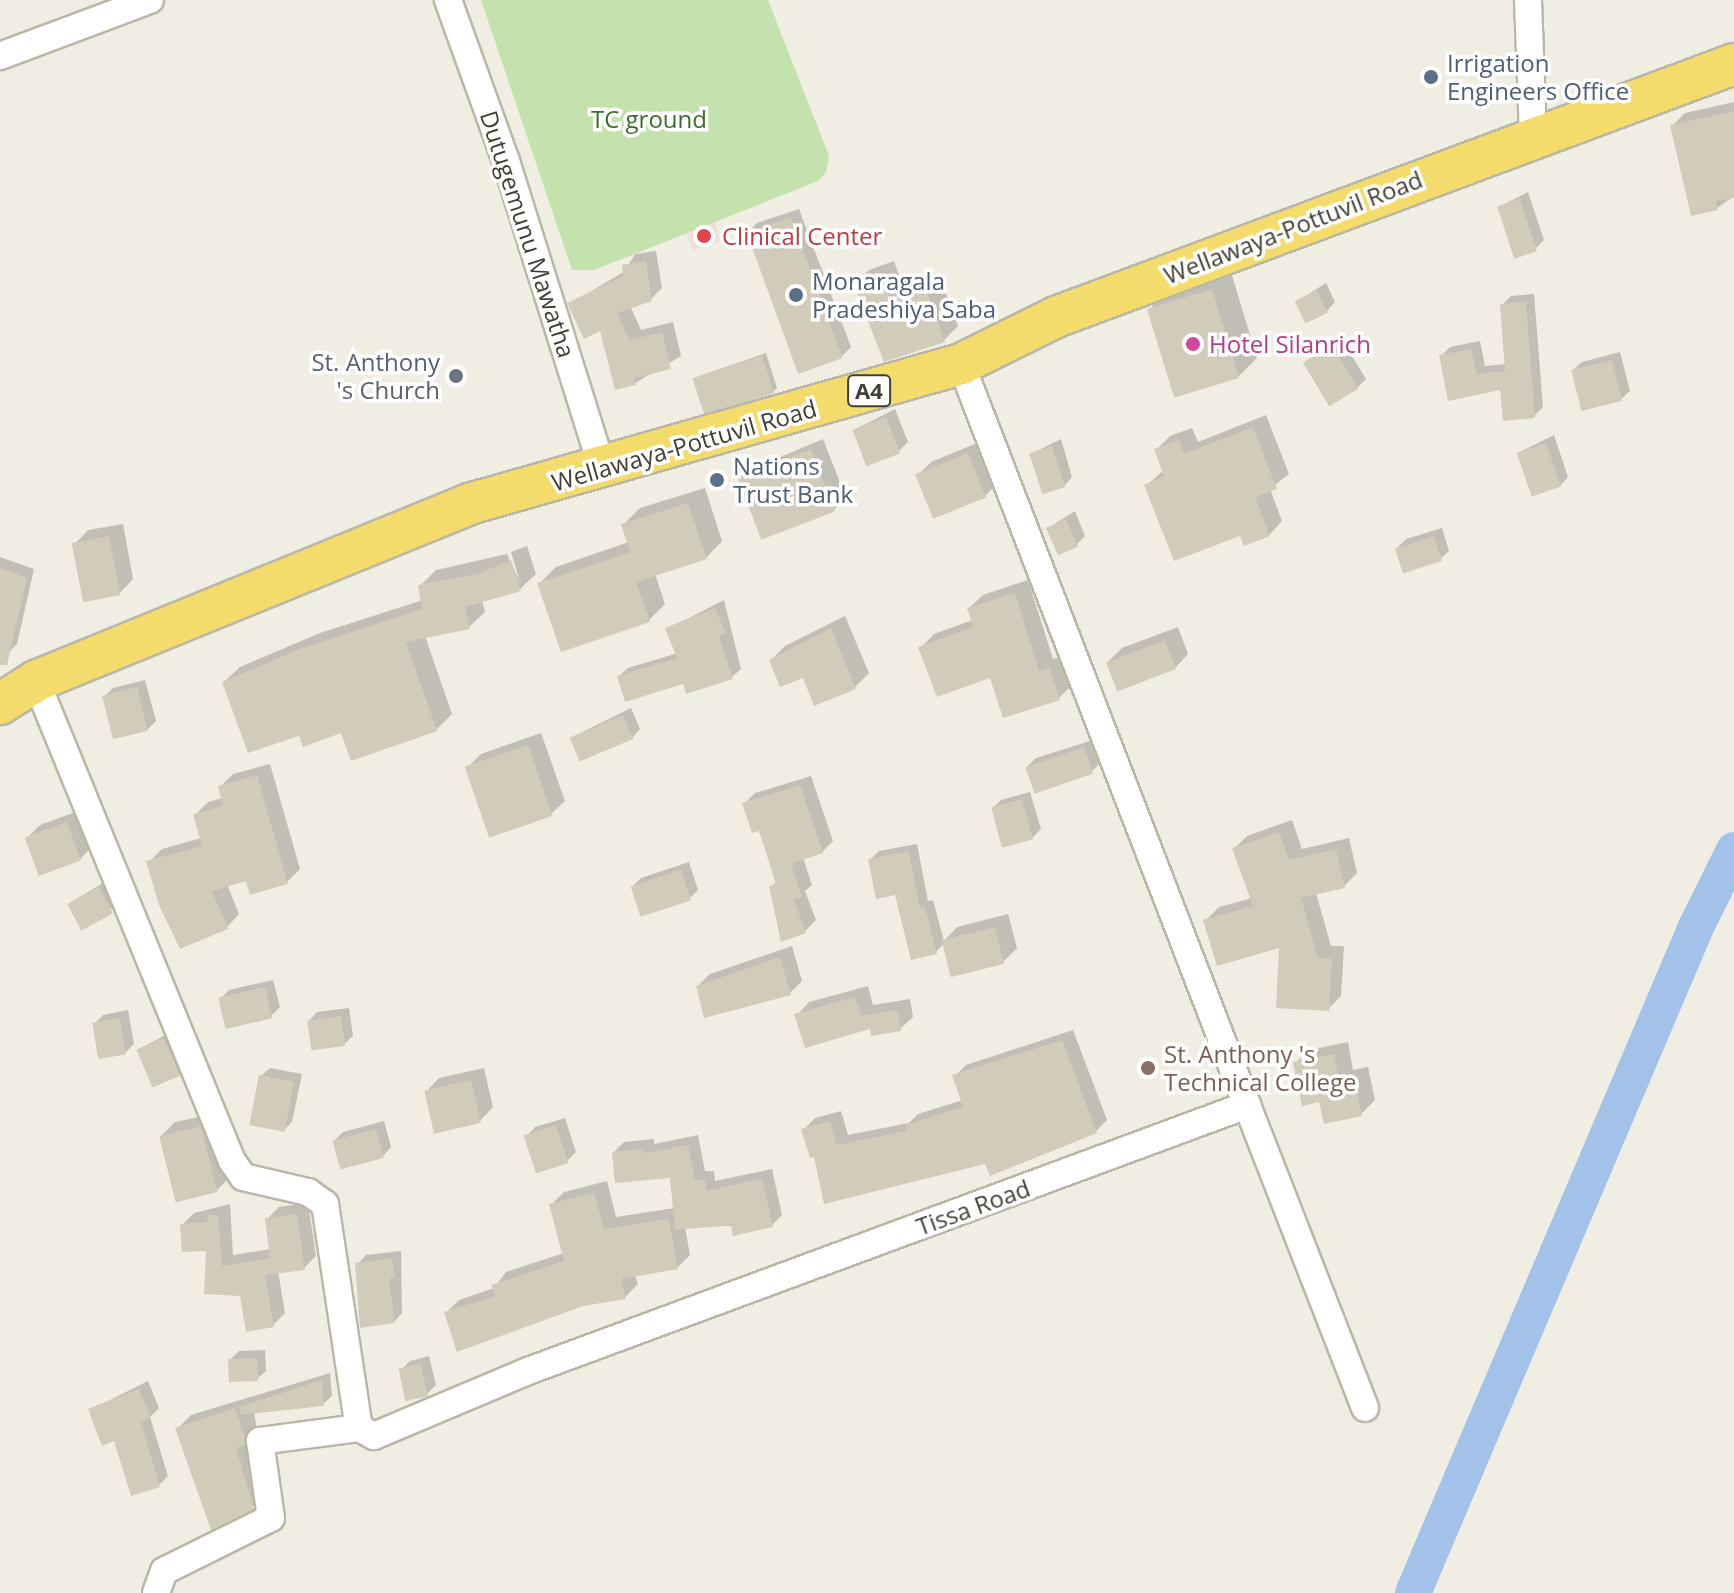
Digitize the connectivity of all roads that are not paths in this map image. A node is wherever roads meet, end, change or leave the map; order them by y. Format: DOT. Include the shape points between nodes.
graph roads {
  1 [pos="150,0"];
  2 [pos="448,0"];
  3 [pos="1528,0"];
  4 [pos="0,56"];
  5 [pos="1734,64"];
  6 [pos="1533,137"];
  7 [pos="961,364"];
  8 [pos="603,470"];
  9 [pos="36,681"];
  10 [pos="0,704"];
  11 [pos="1247,1105"];
  12 [pos="1365,1408"];
  13 [pos="359,1428"];
  14 [pos="156,1593"];
  1 -- 4 [label="street"];
  2 -- 8 [label="street, Dutugemunu Mawatha" via="506,161"];
  3 -- 6 [label="street"];
  5 -- 6 [label="highway, Wellawaya-Pottuvil Road / A4"];
  6 -- 7 [label="highway, Wellawaya-Pottuvil Road / A4" via="1056,317"];
  7 -- 8 [label="highway, Wellawaya-Pottuvil Road / A4"];
  7 -- 11 [label="street"];
  8 -- 9 [label="highway, Wellawaya-Pottuvil Road / A4" via="469,504"];
  9 -- 10 [label="highway, Wellawaya-Pottuvil Road / A4"];
  9 -- 13 [label="street" via="232,1161 243,1177 308,1192 325,1204"];
  11 -- 12 [label="street"];
  11 -- 13 [label="street, Tissa Road" via="528,1371 374,1436"];
  13 -- 14 [label="street" via="260,1441 271,1518 164,1571"];
}
